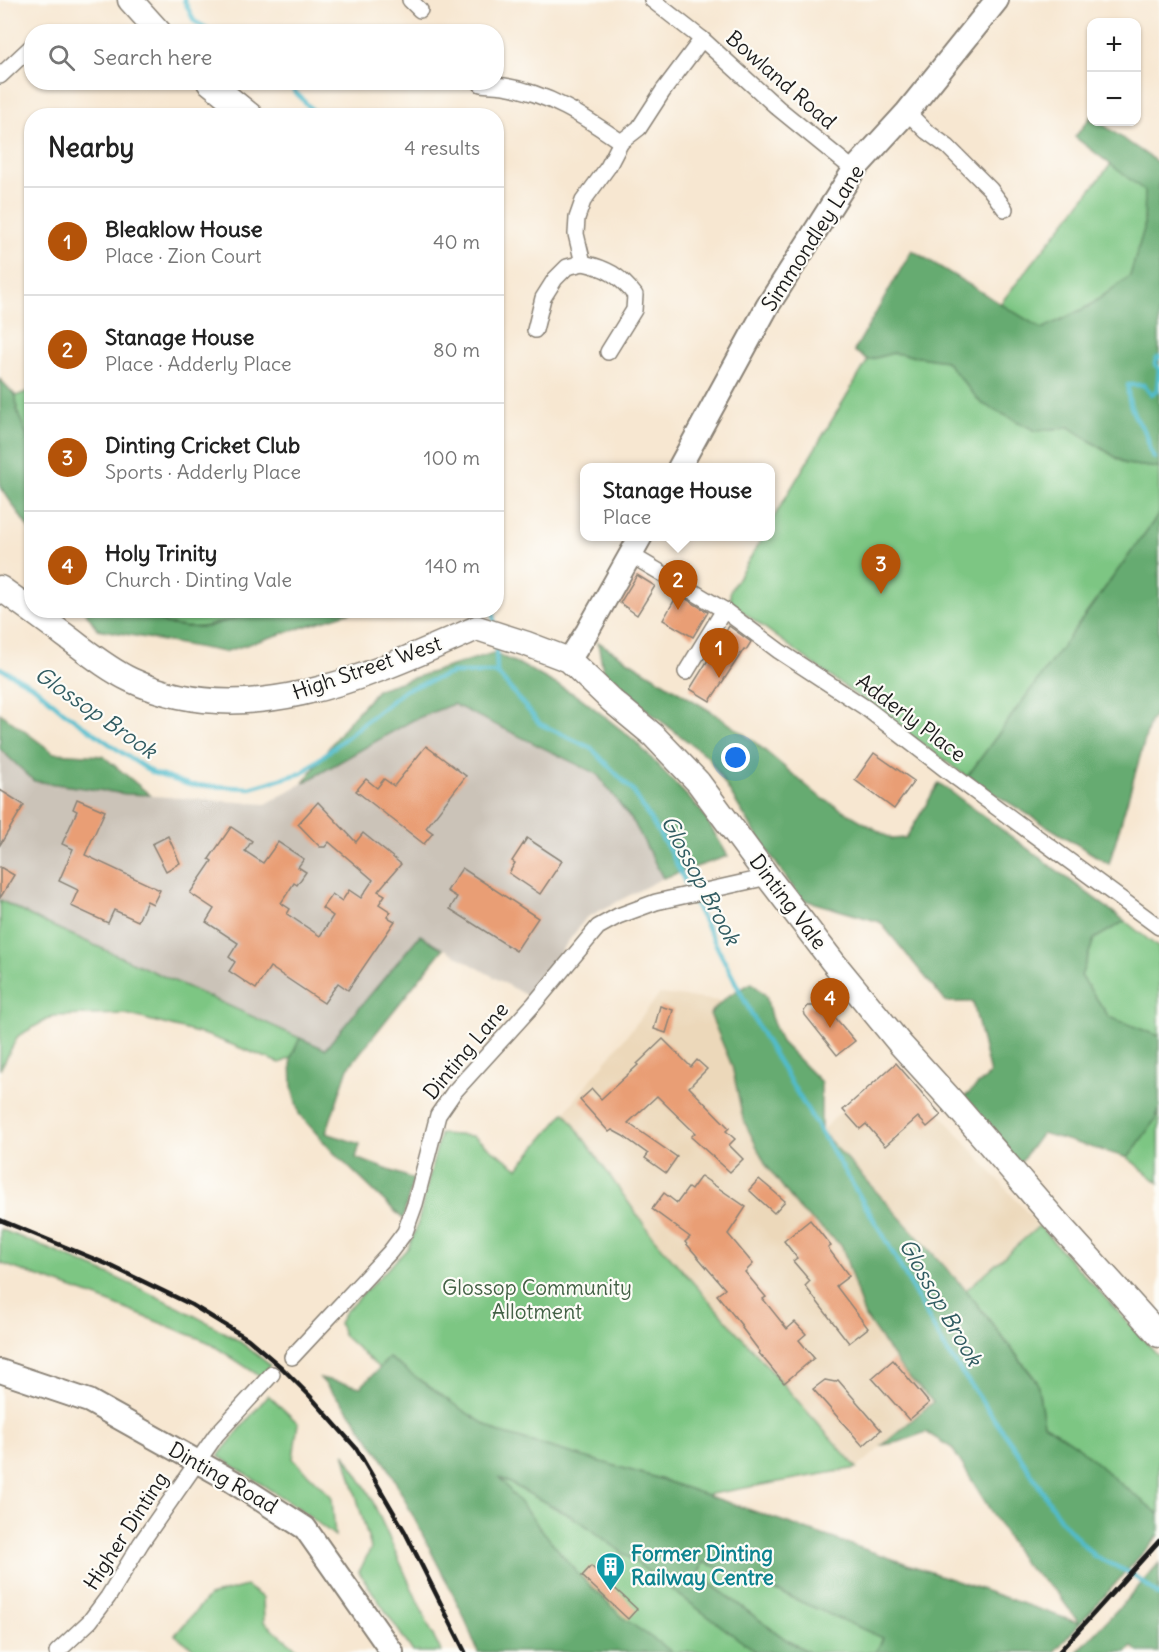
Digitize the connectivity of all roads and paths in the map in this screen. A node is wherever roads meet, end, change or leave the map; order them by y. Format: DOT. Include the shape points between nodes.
graph roads {
  1 [pos="130,0"];
  2 [pos="652,0"];
  3 [pos="997,0"];
  4 [pos="152,24"];
  5 [pos="702,39"];
  6 [pos="24,54"];
  7 [pos="0,76"];
  8 [pos="504,86"];
  9 [pos="219,90"];
  10 [pos="241,108"];
  11 [pos="907,112"];
  12 [pos="621,142"];
  13 [pos="854,170"];
  14 [pos="1005,209"];
  15 [pos="583,263"];
  16 [pos="535,330"];
  17 [pos="608,352"];
  18 [pos="682,463"];
  19 [pos="636,546"];
  20 [pos="0,588"];
  21 [pos="24,606"];
  22 [pos="724,610"];
  23 [pos="40,618"];
  24 [pos="475,619"];
  25 [pos="568,660"];
  26 [pos="686,672"];
  27 [pos="768,877"];
  28 [pos="1159,927"];
  29 [pos="1159,1335"];
  30 [pos="292,1357"];
  31 [pos="0,1371"];
  32 [pos="272,1374"];
  33 [pos="197,1461"];
  34 [pos="57,1652"];
  35 [pos="392,1652"];
  1 -- 4 [label="main road"];
  2 -- 5 [label="street, Bowland Road"];
  3 -- 11 [label="street, Simmondley Lane"];
  5 -- 12 [label="street" via="639,128"];
  5 -- 13 [label="street, Bowland Road"];
  6 -- 7 [label="street"];
  8 -- 12 [label="street" via="572,110"];
  9 -- 10 [label="main road"];
  11 -- 13 [label="street, Simmondley Lane"];
  11 -- 14 [label="street" via="948,147"];
  12 -- 15 [label="street" via="583,201 577,218 576,234"];
  13 -- 18 [label="street, Simmondley Lane" via="775,294"];
  15 -- 16 [label="street" via="567,267 555,279 543,298"];
  15 -- 17 [label="street" via="624,281 635,295 634,310"];
  19 -- 22 [label="street, Adderly Place"];
  19 -- 25 [label="street"];
  20 -- 21 [label="main road, High Street West"];
  22 -- 26 [label="street"];
  22 -- 28 [label="street, Adderly Place" via="866,708"];
  23 -- 24 [label="main road, High Street West" via="131,680 188,698 245,701 317,690 399,660"];
  24 -- 25 [label="main road, Dinting Vale"];
  25 -- 27 [label="main road, Dinting Vale" via="653,735 698,782"];
  27 -- 29 [label="main road, Dinting Vale" via="901,1045"];
  27 -- 30 [label="street, Dinting Lane" via="656,902 598,927 454,1092 438,1115 405,1232"];
  31 -- 33 [label="street, Dinting Road" via="89,1401"];
  32 -- 33 [label="street, Higher Dinting"];
  33 -- 34 [label="street, Higher Dinting" via="96,1613"];
  33 -- 35 [label="street, Dinting Road" via="305,1528"];
}
